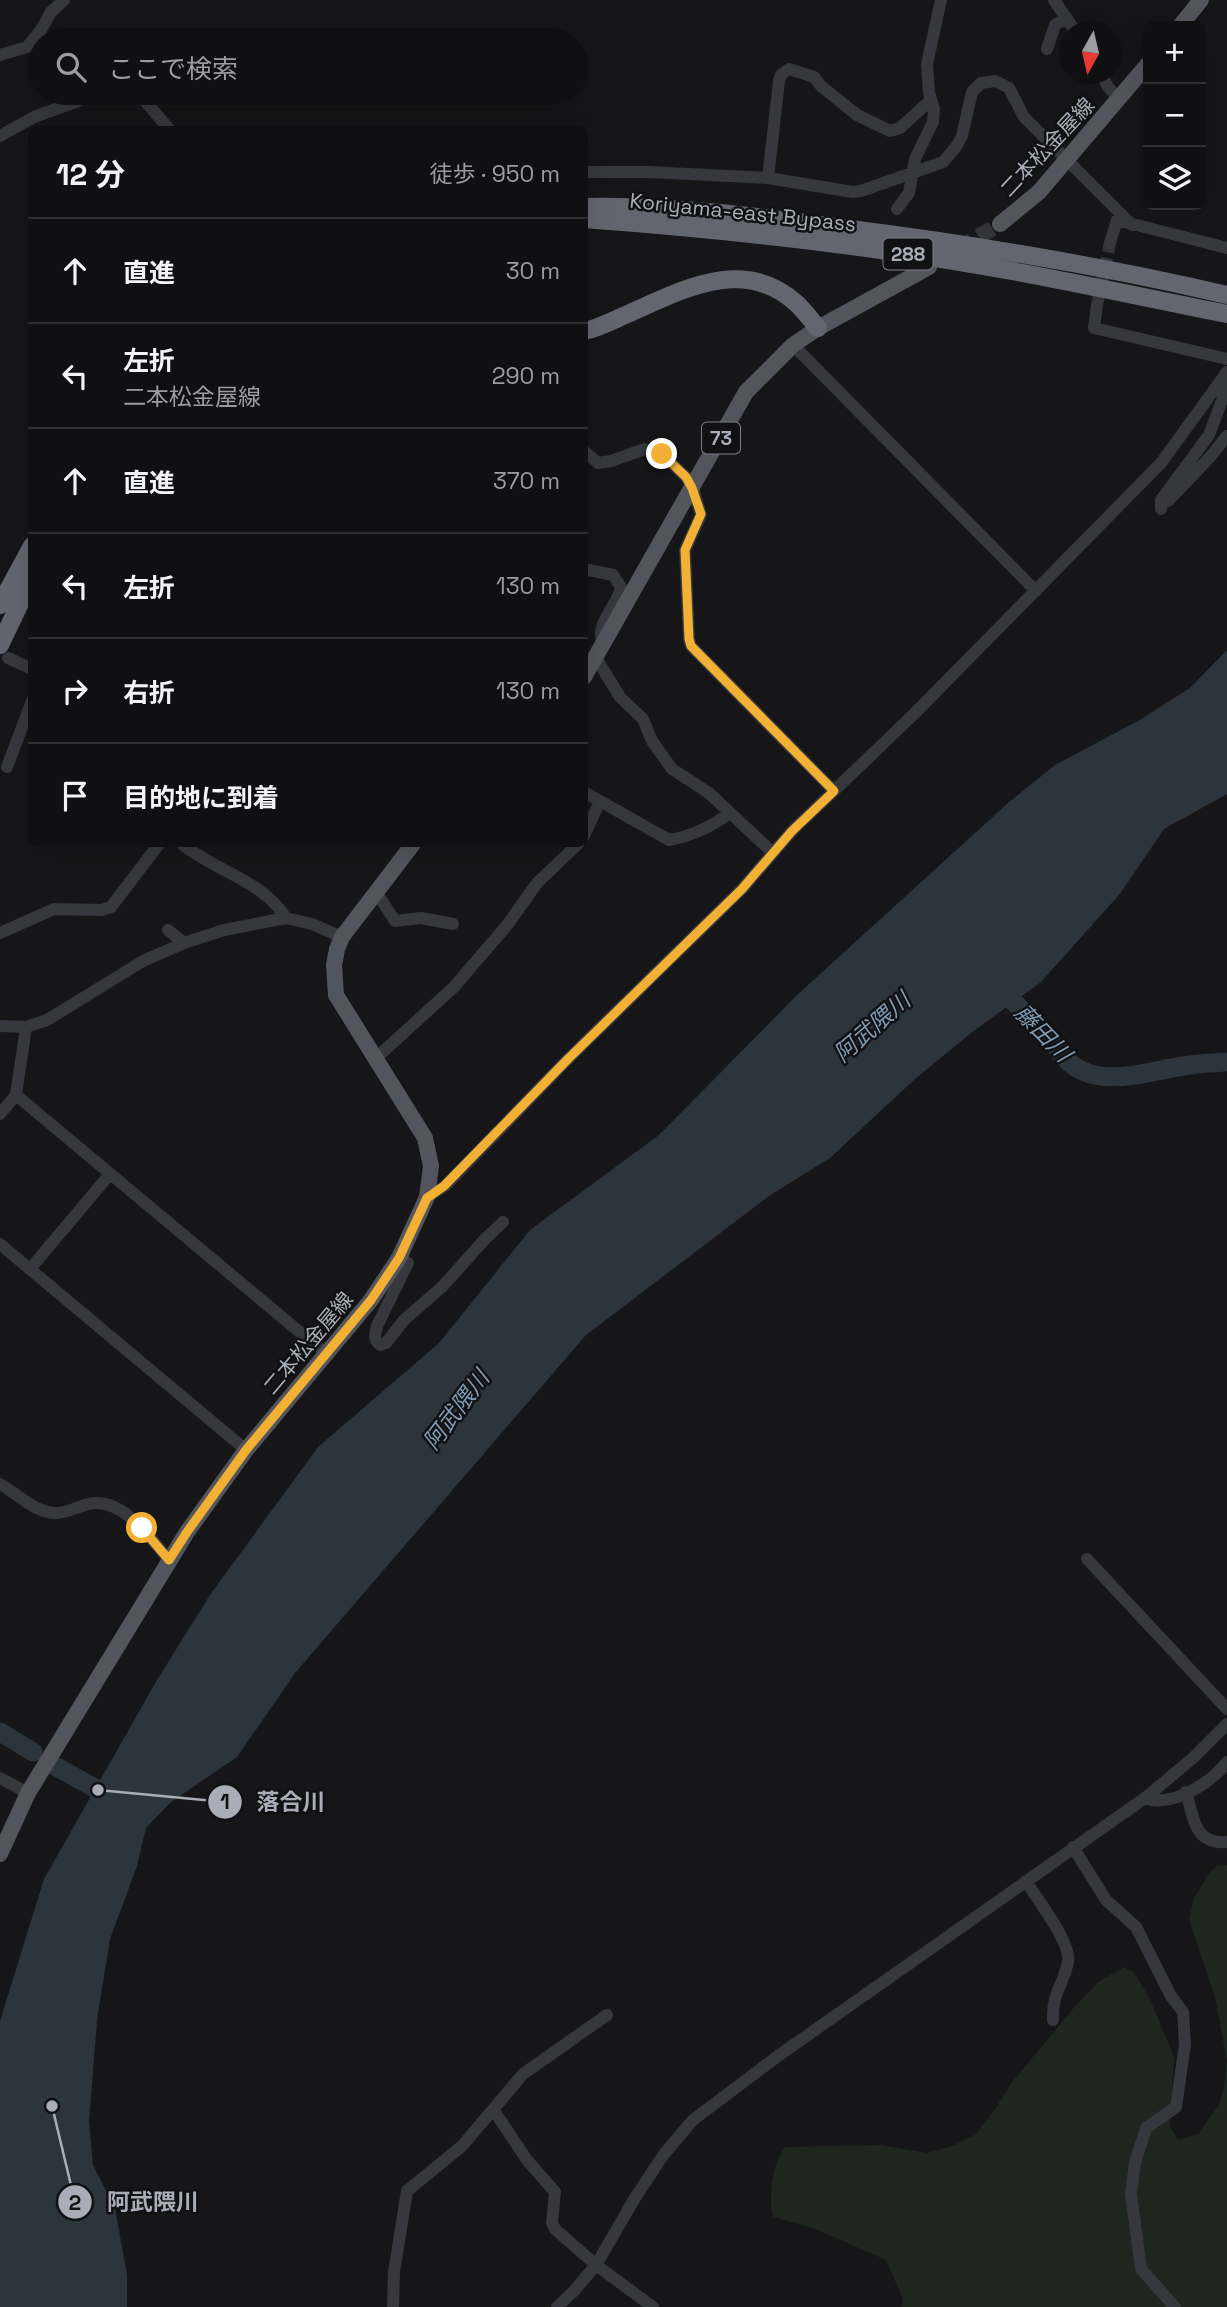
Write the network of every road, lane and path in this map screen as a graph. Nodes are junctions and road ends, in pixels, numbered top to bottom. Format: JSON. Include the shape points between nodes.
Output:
{"nodes":[{"id":1,"x":64,"y":0,"type":"edge"},
{"id":2,"x":940,"y":0,"type":"edge"},
{"id":3,"x":1054,"y":0,"type":"edge"},
{"id":4,"x":1201,"y":0,"type":"edge"},
{"id":5,"x":1067,"y":18,"type":"junction"},
{"id":6,"x":1069,"y":21,"type":"edge"},
{"id":7,"x":1184,"y":21,"type":"edge"},
{"id":8,"x":42,"y":28,"type":"edge"},
{"id":9,"x":28,"y":46,"type":"edge"},
{"id":10,"x":1047,"y":49,"type":"dead end"},
{"id":11,"x":0,"y":55,"type":"edge"},
{"id":12,"x":1143,"y":70,"type":"edge"},
{"id":13,"x":1106,"y":84,"type":"edge"},
{"id":14,"x":1119,"y":99,"type":"junction"},
{"id":15,"x":931,"y":100,"type":"junction"},
{"id":16,"x":67,"y":105,"type":"edge"},
{"id":17,"x":148,"y":105,"type":"edge"},
{"id":18,"x":167,"y":126,"type":"edge"},
{"id":19,"x":0,"y":136,"type":"edge"},
{"id":20,"x":1069,"y":160,"type":"junction"},
{"id":21,"x":912,"y":172,"type":"junction"},
{"id":22,"x":588,"y":173,"type":"edge"},
{"id":23,"x":768,"y":178,"type":"junction"},
{"id":24,"x":588,"y":207,"type":"edge"},
{"id":25,"x":897,"y":209,"type":"dead end"},
{"id":26,"x":588,"y":219,"type":"edge"},
{"id":27,"x":1000,"y":224,"type":"tunnel mouth"},
{"id":28,"x":1132,"y":225,"type":"junction"},
{"id":29,"x":1110,"y":243,"type":"tunnel mouth"},
{"id":30,"x":1227,"y":248,"type":"edge"},
{"id":31,"x":929,"y":267,"type":"dead end"},
{"id":32,"x":1227,"y":295,"type":"edge"},
{"id":33,"x":1097,"y":305,"type":"tunnel mouth"},
{"id":34,"x":1227,"y":314,"type":"edge"},
{"id":35,"x":818,"y":328,"type":"junction"},
{"id":36,"x":588,"y":329,"type":"edge"},
{"id":37,"x":793,"y":345,"type":"junction"},
{"id":38,"x":1227,"y":359,"type":"edge"},
{"id":39,"x":1227,"y":372,"type":"edge"},
{"id":40,"x":1227,"y":387,"type":"edge"},
{"id":41,"x":1227,"y":436,"type":"edge"},
{"id":42,"x":588,"y":454,"type":"edge"},
{"id":43,"x":692,"y":488,"type":"junction"},
{"id":44,"x":28,"y":539,"type":"edge"},
{"id":45,"x":28,"y":553,"type":"edge"},
{"id":46,"x":588,"y":570,"type":"edge"},
{"id":47,"x":602,"y":573,"type":"junction"},
{"id":48,"x":588,"y":575,"type":"edge"},
{"id":49,"x":0,"y":586,"type":"edge"},
{"id":50,"x":28,"y":589,"type":"edge"},
{"id":51,"x":1036,"y":591,"type":"junction"},
{"id":52,"x":0,"y":605,"type":"edge"},
{"id":53,"x":600,"y":651,"type":"junction"},
{"id":54,"x":4,"y":652,"type":"edge"},
{"id":55,"x":28,"y":666,"type":"edge"},
{"id":56,"x":588,"y":670,"type":"edge"},
{"id":57,"x":28,"y":712,"type":"edge"},
{"id":58,"x":7,"y":767,"type":"dead end"},
{"id":59,"x":834,"y":791,"type":"junction"},
{"id":60,"x":588,"y":794,"type":"edge"},
{"id":61,"x":600,"y":801,"type":"junction"},
{"id":62,"x":730,"y":813,"type":"junction"},
{"id":63,"x":588,"y":827,"type":"edge"},
{"id":64,"x":157,"y":847,"type":"edge"},
{"id":65,"x":186,"y":847,"type":"edge"},
{"id":66,"x":411,"y":847,"type":"edge"},
{"id":67,"x":575,"y":847,"type":"edge"},
{"id":68,"x":773,"y":853,"type":"junction"},
{"id":69,"x":376,"y":892,"type":"junction"},
{"id":70,"x":286,"y":918,"type":"junction"},
{"id":71,"x":453,"y":924,"type":"dead end"},
{"id":72,"x":168,"y":930,"type":"dead end"},
{"id":73,"x":0,"y":933,"type":"edge"},
{"id":74,"x":342,"y":937,"type":"junction"},
{"id":75,"x":184,"y":943,"type":"junction"},
{"id":76,"x":0,"y":1026,"type":"edge"},
{"id":77,"x":26,"y":1027,"type":"junction"},
{"id":78,"x":375,"y":1059,"type":"junction"},
{"id":79,"x":16,"y":1096,"type":"junction"},
{"id":80,"x":0,"y":1114,"type":"edge"},
{"id":81,"x":110,"y":1174,"type":"junction"},
{"id":82,"x":427,"y":1198,"type":"junction"},
{"id":83,"x":503,"y":1222,"type":"dead end"},
{"id":84,"x":0,"y":1244,"type":"edge"},
{"id":85,"x":399,"y":1258,"type":"junction"},
{"id":86,"x":30,"y":1269,"type":"junction"},
{"id":87,"x":327,"y":1354,"type":"junction"},
{"id":88,"x":246,"y":1450,"type":"junction"},
{"id":89,"x":0,"y":1483,"type":"edge"},
{"id":90,"x":1087,"y":1559,"type":"dead end"},
{"id":91,"x":169,"y":1560,"type":"junction"},
{"id":92,"x":1227,"y":1709,"type":"edge"},
{"id":93,"x":1227,"y":1724,"type":"edge"},
{"id":94,"x":1227,"y":1762,"type":"edge"},
{"id":95,"x":0,"y":1778,"type":"edge"},
{"id":96,"x":1186,"y":1792,"type":"junction"},
{"id":97,"x":28,"y":1793,"type":"junction"},
{"id":98,"x":1144,"y":1798,"type":"junction"},
{"id":99,"x":1227,"y":1842,"type":"edge"},
{"id":100,"x":1073,"y":1847,"type":"junction"},
{"id":101,"x":0,"y":1854,"type":"edge"},
{"id":102,"x":1026,"y":1881,"type":"junction"},
{"id":103,"x":607,"y":2015,"type":"dead end"},
{"id":104,"x":1053,"y":2020,"type":"dead end"},
{"id":105,"x":493,"y":2109,"type":"junction"},
{"id":106,"x":596,"y":2265,"type":"junction"},
{"id":107,"x":393,"y":2307,"type":"edge"},
{"id":108,"x":557,"y":2307,"type":"edge"},
{"id":109,"x":653,"y":2307,"type":"edge"},
{"id":110,"x":1175,"y":2307,"type":"edge"}],
"edges":[{"from":1,"to":8,"type":"street"},
{"from":2,"to":15,"type":"street","via":[[927,64]]},
{"from":3,"to":5,"type":"street"},
{"from":4,"to":7,"type":"main road"},
{"from":5,"to":6,"type":"street"},
{"from":5,"to":10,"type":"street","via":[[1055,25]]},
{"from":9,"to":11,"type":"street"},
{"from":12,"to":14,"type":"main road","name":"二本松金屋線"},
{"from":13,"to":14,"type":"street"},
{"from":14,"to":20,"type":"main road","name":"二本松金屋線"},
{"from":15,"to":21,"type":"street","via":[[933,122]]},
{"from":15,"to":23,"type":"street","via":[[900,128],[890,131],[856,115],[814,77],[789,69],[780,75]]},
{"from":16,"to":19,"type":"street"},
{"from":17,"to":18,"type":"street"},
{"from":20,"to":21,"type":"street","via":[[1024,117],[1009,88],[988,81],[969,97],[962,136],[950,154],[934,166]]},
{"from":20,"to":27,"type":"main road","name":"二本松金屋線"},
{"from":20,"to":28,"type":"street"},
{"from":21,"to":23,"type":"street","via":[[853,192]]},
{"from":21,"to":25,"type":"street","via":[[909,192]]},
{"from":22,"to":23,"type":"street"},
{"from":24,"to":32,"type":"highway","name":"Koriyama-east Bypass","number":"288","via":[[724,215],[883,233]]},
{"from":26,"to":34,"type":"highway","name":"Koriyama-east Bypass","number":"288","via":[[908,254]]},
{"from":28,"to":29,"type":"street","via":[[1117,220]]},
{"from":28,"to":30,"type":"street"},
{"from":31,"to":35,"type":"main road","number":"73"},
{"from":33,"to":38,"type":"street","via":[[1094,328]]},
{"from":35,"to":36,"type":"highway","via":[[786,296],[752,280],[735,278],[697,284]]},
{"from":35,"to":37,"type":"main road","number":"73"},
{"from":37,"to":43,"type":"main road","number":"73","via":[[746,392]]},
{"from":37,"to":51,"type":"street"},
{"from":39,"to":51,"type":"street","via":[[1161,463]]},
{"from":40,"to":41,"type":"street","via":[[1209,435],[1161,500],[1161,509]]},
{"from":42,"to":43,"type":"street","via":[[604,463],[645,449],[654,451],[671,462]]},
{"from":43,"to":53,"type":"main road","number":"73"},
{"from":43,"to":59,"type":"street","via":[[701,514],[688,540],[685,559],[691,646]]},
{"from":44,"to":49,"type":"highway"},
{"from":45,"to":52,"type":"highway"},
{"from":46,"to":47,"type":"street"},
{"from":47,"to":48,"type":"street"},
{"from":47,"to":53,"type":"street","via":[[613,575],[621,587],[601,628]]},
{"from":50,"to":54,"type":"highway"},
{"from":51,"to":59,"type":"street"},
{"from":53,"to":56,"type":"main road","number":"73"},
{"from":53,"to":62,"type":"street","via":[[620,697],[643,719],[672,769]]},
{"from":54,"to":55,"type":"street"},
{"from":57,"to":58,"type":"street"},
{"from":59,"to":68,"type":"street"},
{"from":60,"to":61,"type":"street"},
{"from":61,"to":62,"type":"street","via":[[669,840],[709,827]]},
{"from":61,"to":63,"type":"street"},
{"from":62,"to":68,"type":"street"},
{"from":64,"to":73,"type":"street","via":[[111,907],[47,911]]},
{"from":65,"to":70,"type":"street","via":[[263,892]]},
{"from":66,"to":69,"type":"main road","name":"二本松金屋線"},
{"from":67,"to":78,"type":"street","via":[[537,883],[454,987]]},
{"from":68,"to":82,"type":"street","via":[[742,889]]},
{"from":69,"to":71,"type":"street","via":[[395,921],[421,918]]},
{"from":69,"to":74,"type":"main road","name":"二本松金屋線"},
{"from":70,"to":74,"type":"street"},
{"from":70,"to":75,"type":"street"},
{"from":72,"to":75,"type":"street"},
{"from":74,"to":78,"type":"main road","name":"二本松金屋線","via":[[334,965],[337,995]]},
{"from":75,"to":77,"type":"street","via":[[126,970],[47,1020]]},
{"from":76,"to":77,"type":"street"},
{"from":77,"to":79,"type":"street"},
{"from":78,"to":82,"type":"main road","name":"二本松金屋線","via":[[425,1138],[431,1166]]},
{"from":79,"to":80,"type":"street"},
{"from":79,"to":81,"type":"street"},
{"from":81,"to":86,"type":"street"},
{"from":81,"to":87,"type":"street"},
{"from":82,"to":85,"type":"main road","name":"二本松金屋線"},
{"from":83,"to":85,"type":"street","via":[[380,1345],[377,1326],[408,1264]]},
{"from":84,"to":86,"type":"street"},
{"from":85,"to":87,"type":"main road","name":"二本松金屋線"},
{"from":86,"to":88,"type":"street"},
{"from":87,"to":88,"type":"main road","name":"二本松金屋線"},
{"from":88,"to":91,"type":"main road","name":"二本松金屋線"},
{"from":89,"to":91,"type":"street","via":[[41,1510],[57,1513],[93,1503],[110,1506],[134,1521]]},
{"from":90,"to":92,"type":"street"},
{"from":91,"to":97,"type":"main road","name":"二本松金屋線"},
{"from":93,"to":98,"type":"street"},
{"from":94,"to":96,"type":"street","via":[[1212,1778]]},
{"from":95,"to":97,"type":"street"},
{"from":96,"to":98,"type":"street","via":[[1162,1800]]},
{"from":96,"to":99,"type":"street","via":[[1201,1836]]},
{"from":97,"to":101,"type":"main road","name":"二本松金屋線"},
{"from":98,"to":100,"type":"street"},
{"from":100,"to":102,"type":"street"},
{"from":100,"to":110,"type":"street","via":[[1107,1900],[1136,1927],[1185,2019],[1176,2107],[1146,2128],[1131,2194],[1141,2269]]},
{"from":102,"to":104,"type":"street","via":[[1068,1949],[1068,1964],[1052,2003]]},
{"from":102,"to":106,"type":"street","via":[[693,2120],[664,2154]]},
{"from":103,"to":105,"type":"street","via":[[523,2074]]},
{"from":105,"to":106,"type":"street","via":[[555,2192],[555,2229]]},
{"from":105,"to":107,"type":"street","via":[[462,2146],[407,2191]]},
{"from":106,"to":108,"type":"street"},
{"from":106,"to":109,"type":"street"}]}
